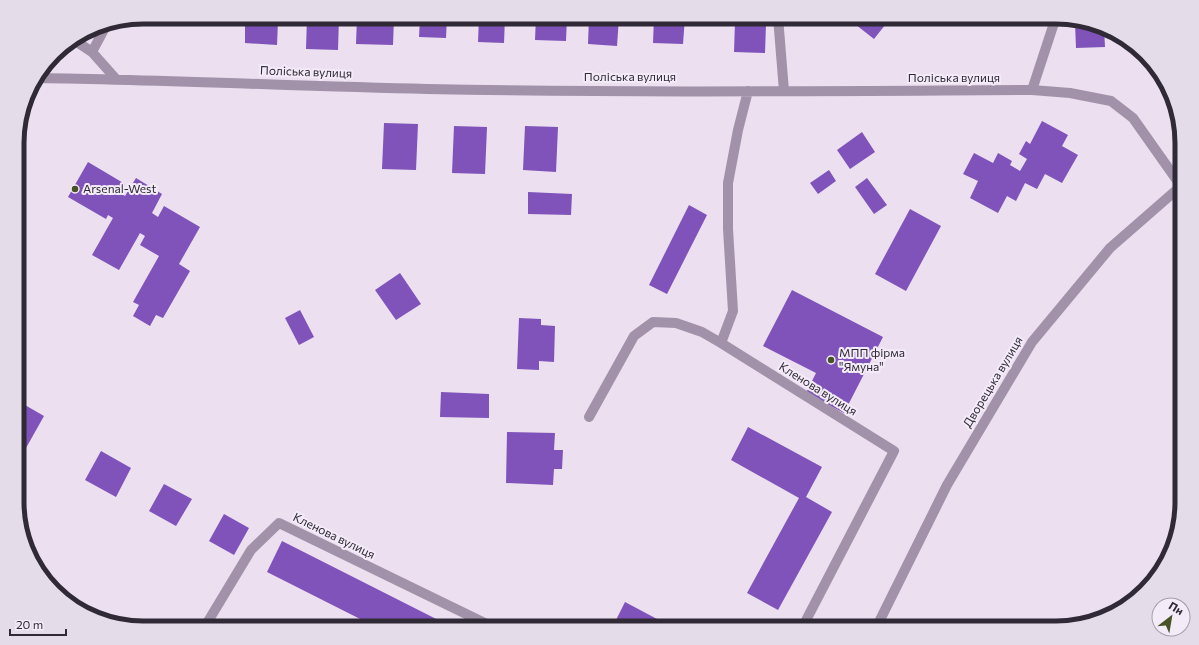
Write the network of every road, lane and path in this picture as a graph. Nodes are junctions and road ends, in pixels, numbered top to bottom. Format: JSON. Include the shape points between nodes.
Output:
{"nodes":[{"id":1,"x":779,"y":24,"type":"edge"},
{"id":2,"x":1054,"y":24,"type":"edge"},
{"id":3,"x":103,"y":31,"type":"edge"},
{"id":4,"x":79,"y":43,"type":"edge"},
{"id":5,"x":92,"y":52,"type":"junction"},
{"id":6,"x":43,"y":78,"type":"edge"},
{"id":7,"x":116,"y":79,"type":"junction"},
{"id":8,"x":1032,"y":90,"type":"junction"},
{"id":9,"x":748,"y":91,"type":"junction"},
{"id":10,"x":784,"y":91,"type":"junction"},
{"id":11,"x":1175,"y":178,"type":"edge"},
{"id":12,"x":1175,"y":191,"type":"edge"},
{"id":13,"x":721,"y":343,"type":"junction"},
{"id":14,"x":589,"y":417,"type":"dead end"},
{"id":15,"x":208,"y":621,"type":"edge"},
{"id":16,"x":481,"y":621,"type":"edge"},
{"id":17,"x":806,"y":621,"type":"edge"},
{"id":18,"x":879,"y":621,"type":"edge"}],
"edges":[{"from":1,"to":10,"type":"street"},
{"from":2,"to":8,"type":"street"},
{"from":3,"to":5,"type":"street"},
{"from":4,"to":5,"type":"street"},
{"from":5,"to":7,"type":"street"},
{"from":6,"to":7,"type":"street","name":"Поліська вулиця"},
{"from":7,"to":9,"type":"street","name":"Поліська вулиця","via":[[428,89]]},
{"from":8,"to":10,"type":"street","name":"Поліська вулиця"},
{"from":8,"to":11,"type":"street","name":"Поліська вулиця","via":[[1070,93],[1111,101],[1133,118]]},
{"from":9,"to":10,"type":"street","name":"Поліська вулиця"},
{"from":9,"to":13,"type":"street","via":[[728,183],[733,311]]},
{"from":12,"to":18,"type":"street","name":"Дворецька вулиця","via":[[1110,248],[1032,342],[947,485]]},
{"from":13,"to":14,"type":"street","name":"Кленова вулиця","via":[[702,332],[676,323],[653,322],[634,336]]},
{"from":13,"to":17,"type":"street","name":"Кленова вулиця","via":[[894,452]]},
{"from":15,"to":16,"type":"street","name":"Кленова вулиця","via":[[252,550],[279,523]]}]}
